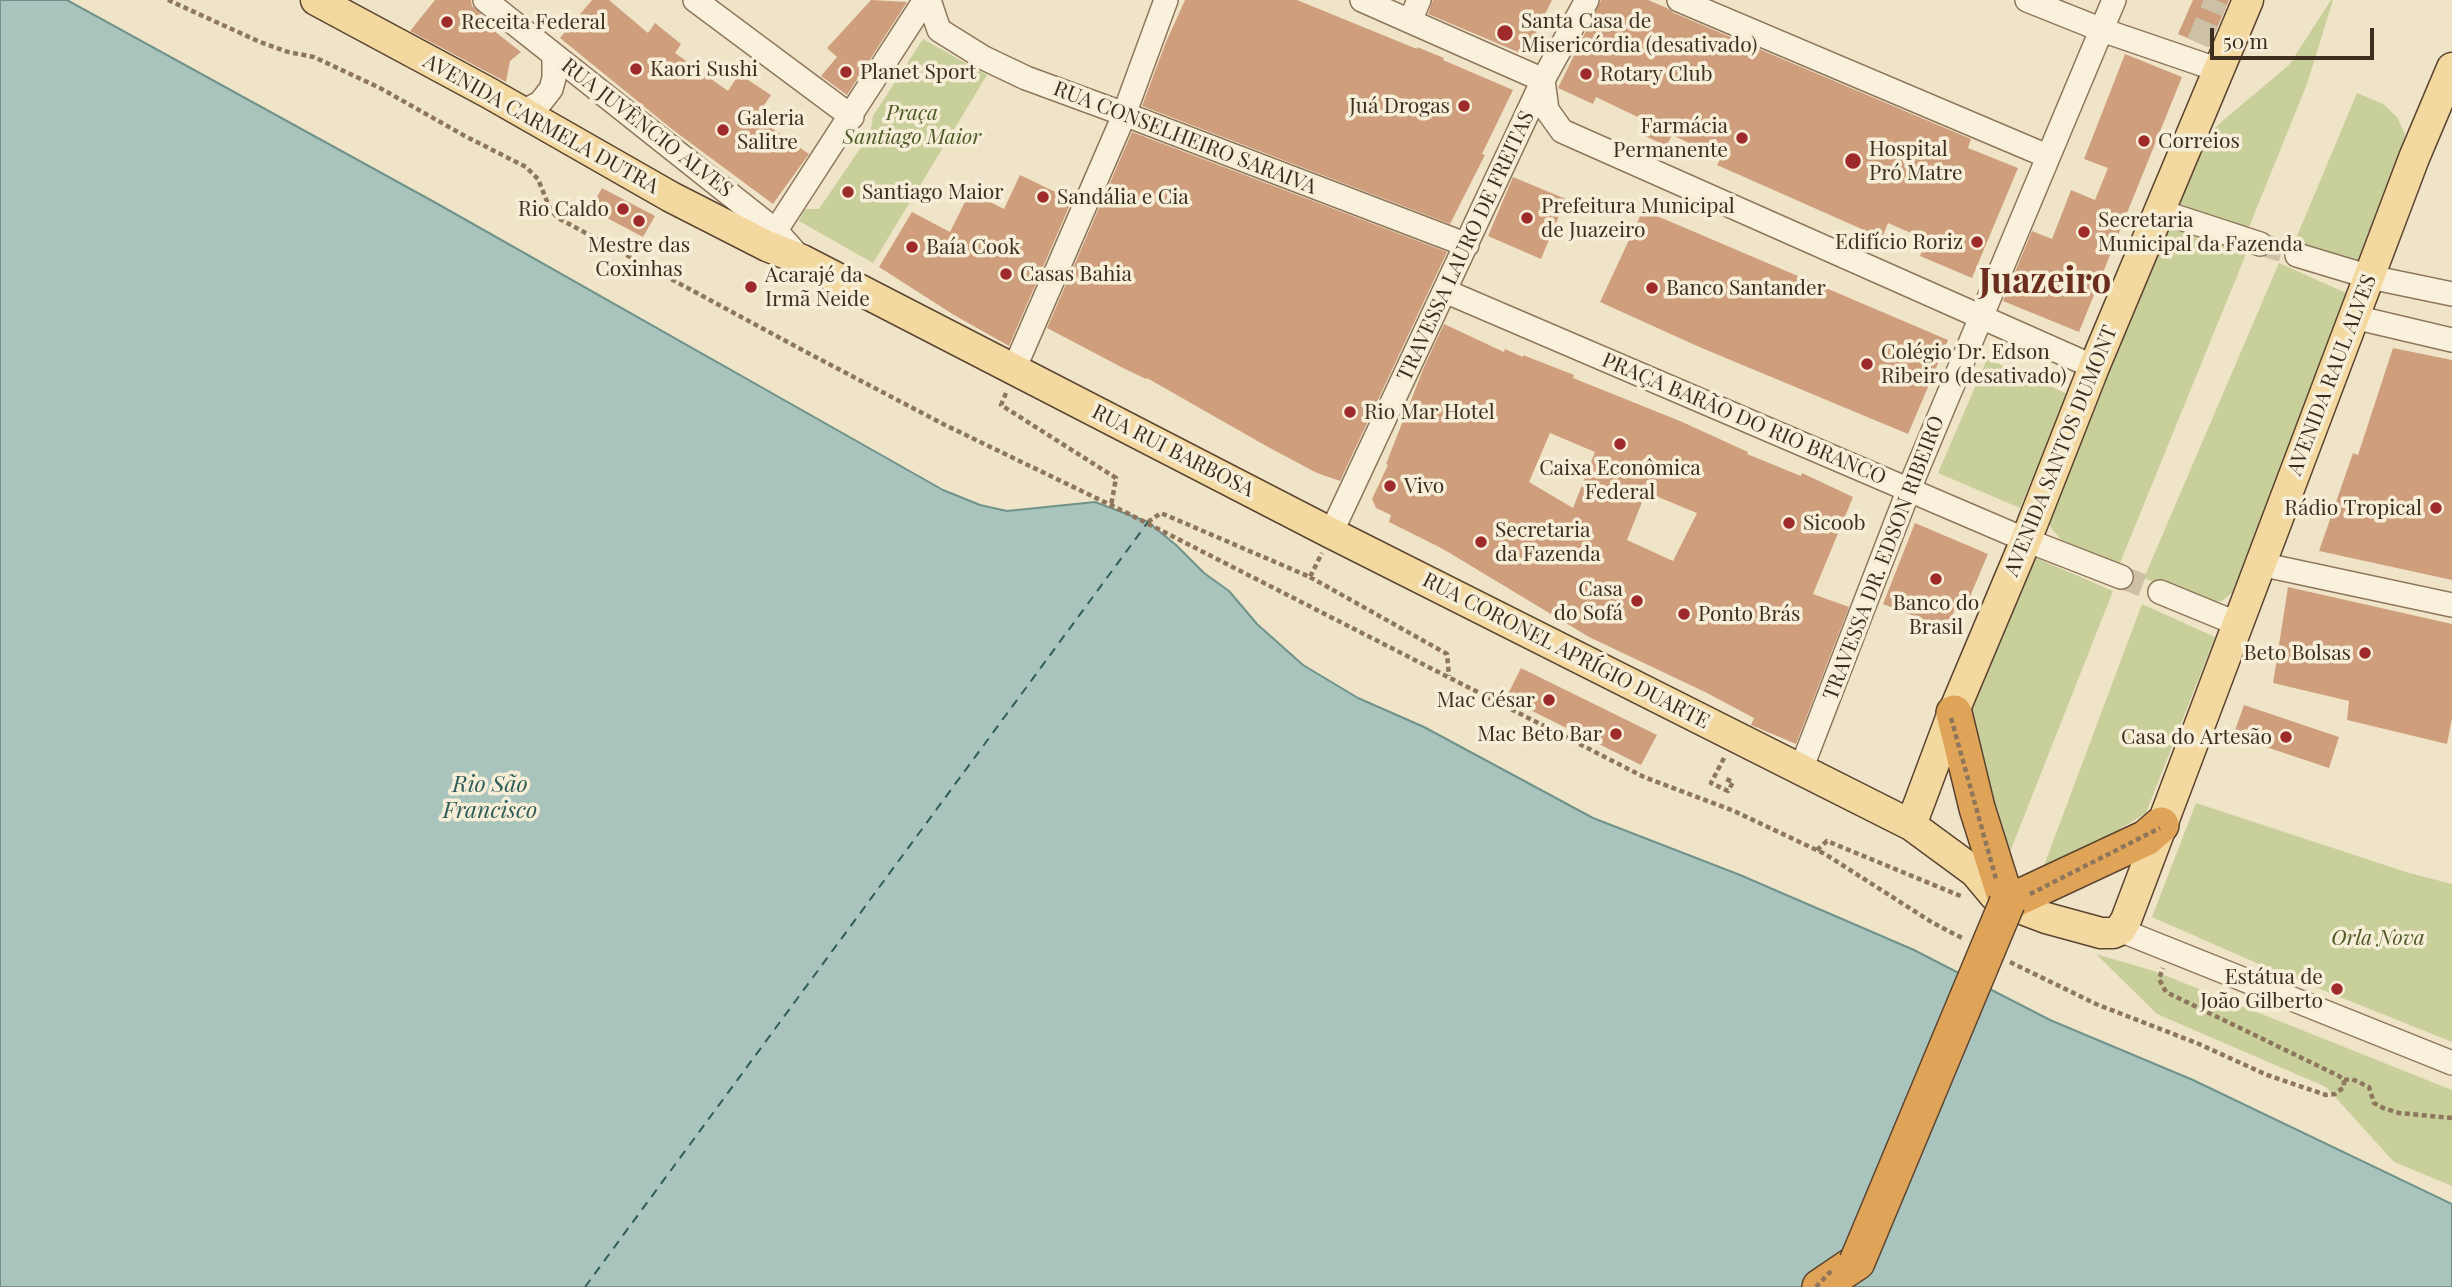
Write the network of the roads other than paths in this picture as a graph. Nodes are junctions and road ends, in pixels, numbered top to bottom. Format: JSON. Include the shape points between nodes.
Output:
{"nodes":[{"id":1,"x":316,"y":0,"type":"edge"},
{"id":2,"x":485,"y":0,"type":"edge"},
{"id":3,"x":695,"y":0,"type":"edge"},
{"id":4,"x":927,"y":0,"type":"edge"},
{"id":5,"x":1166,"y":0,"type":"edge"},
{"id":6,"x":1364,"y":0,"type":"edge"},
{"id":7,"x":1587,"y":0,"type":"edge"},
{"id":8,"x":1679,"y":0,"type":"edge"},
{"id":9,"x":2026,"y":0,"type":"edge"},
{"id":10,"x":2113,"y":0,"type":"edge"},
{"id":11,"x":2248,"y":0,"type":"edge"},
{"id":12,"x":1415,"y":10,"type":"edge"},
{"id":13,"x":2102,"y":30,"type":"junction"},
{"id":14,"x":554,"y":55,"type":"junction"},
{"id":15,"x":2205,"y":59,"type":"junction"},
{"id":16,"x":1544,"y":80,"type":"junction"},
{"id":17,"x":2448,"y":85,"type":"edge"},
{"id":18,"x":522,"y":112,"type":"junction"},
{"id":19,"x":1125,"y":114,"type":"junction"},
{"id":20,"x":852,"y":117,"type":"junction"},
{"id":21,"x":2047,"y":156,"type":"junction"},
{"id":22,"x":2159,"y":211,"type":"junction"},
{"id":23,"x":771,"y":238,"type":"junction"},
{"id":24,"x":2260,"y":244,"type":"tunnel mouth"},
{"id":25,"x":1466,"y":245,"type":"junction"},
{"id":26,"x":2297,"y":255,"type":"tunnel mouth"},
{"id":27,"x":802,"y":260,"type":"joint"},
{"id":28,"x":2370,"y":277,"type":"junction"},
{"id":29,"x":1445,"y":291,"type":"junction"},
{"id":30,"x":2452,"y":294,"type":"edge"},
{"id":31,"x":2354,"y":317,"type":"junction"},
{"id":32,"x":1980,"y":318,"type":"junction"},
{"id":33,"x":2452,"y":340,"type":"edge"},
{"id":34,"x":1016,"y":365,"type":"junction"},
{"id":35,"x":2094,"y":367,"type":"junction"},
{"id":36,"x":1909,"y":489,"type":"junction"},
{"id":37,"x":1331,"y":533,"type":"junction"},
{"id":38,"x":2026,"y":540,"type":"junction"},
{"id":39,"x":2260,"y":564,"type":"junction"},
{"id":40,"x":2121,"y":577,"type":"tunnel mouth"},
{"id":41,"x":2160,"y":592,"type":"tunnel mouth"},
{"id":42,"x":2452,"y":605,"type":"edge"},
{"id":43,"x":2238,"y":624,"type":"junction"},
{"id":44,"x":1954,"y":712,"type":"junction"},
{"id":45,"x":1801,"y":769,"type":"junction"},
{"id":46,"x":1911,"y":825,"type":"junction"},
{"id":47,"x":2154,"y":832,"type":"junction"},
{"id":48,"x":1994,"y":900,"type":"junction"},
{"id":49,"x":2123,"y":925,"type":"junction"},
{"id":50,"x":2452,"y":1063,"type":"edge"},
{"id":51,"x":1854,"y":1279,"type":"edge"},
{"id":52,"x":1820,"y":1287,"type":"edge"}],
"edges":[{"from":1,"to":18,"type":"main road","name":"AVENIDA CARMELA DUTRA"},
{"from":2,"to":14,"type":"street","name":"RUA JUVÊNCIO ALVES"},
{"from":3,"to":20,"type":"street"},
{"from":4,"to":19,"type":"street","name":"RUA CONSELHEIRO SARAIVA","via":[[939,30],[984,58]]},
{"from":4,"to":20,"type":"street"},
{"from":5,"to":19,"type":"street"},
{"from":6,"to":12,"type":"street"},
{"from":7,"to":16,"type":"street","name":"TRAVESSA LAURO DE FREITAS"},
{"from":8,"to":21,"type":"street"},
{"from":9,"to":13,"type":"street"},
{"from":10,"to":13,"type":"street","name":"TRAVESSA DR. EDSON RIBEIRO"},
{"from":11,"to":15,"type":"main road","name":"AVENIDA SANTOS DUMONT"},
{"from":12,"to":16,"type":"street"},
{"from":13,"to":15,"type":"street"},
{"from":13,"to":21,"type":"street","name":"TRAVESSA DR. EDSON RIBEIRO"},
{"from":14,"to":18,"type":"street","via":[[554,78],[546,98]]},
{"from":14,"to":23,"type":"street","name":"RUA JUVÊNCIO ALVES"},
{"from":15,"to":22,"type":"main road","name":"AVENIDA SANTOS DUMONT"},
{"from":16,"to":25,"type":"street","name":"TRAVESSA LAURO DE FREITAS"},
{"from":16,"to":32,"type":"street","via":[[1547,110],[1562,131]]},
{"from":17,"to":28,"type":"main road","name":"AVENIDA RAUL ALVES"},
{"from":18,"to":23,"type":"main road","name":"AVENIDA CARMELA DUTRA","via":[[671,197]]},
{"from":19,"to":25,"type":"street","name":"RUA CONSELHEIRO SARAIVA"},
{"from":19,"to":34,"type":"street"},
{"from":20,"to":23,"type":"street"},
{"from":21,"to":32,"type":"street","name":"TRAVESSA DR. EDSON RIBEIRO"},
{"from":22,"to":24,"type":"street"},
{"from":22,"to":35,"type":"main road","name":"AVENIDA SANTOS DUMONT"},
{"from":23,"to":27,"type":"main road","name":"AVENIDA CARMELA DUTRA"},
{"from":25,"to":29,"type":"street","name":"TRAVESSA LAURO DE FREITAS"},
{"from":26,"to":28,"type":"street"},
{"from":27,"to":34,"type":"main road","name":"RUA RUI BARBOSA"},
{"from":28,"to":30,"type":"street"},
{"from":28,"to":31,"type":"main road","name":"AVENIDA RAUL ALVES"},
{"from":29,"to":36,"type":"street","name":"PRAÇA BARÃO DO RIO BRANCO"},
{"from":29,"to":37,"type":"street","name":"TRAVESSA LAURO DE FREITAS"},
{"from":31,"to":33,"type":"street"},
{"from":31,"to":39,"type":"main road","name":"AVENIDA RAUL ALVES"},
{"from":32,"to":35,"type":"street"},
{"from":32,"to":36,"type":"street","name":"TRAVESSA DR. EDSON RIBEIRO"},
{"from":34,"to":37,"type":"main road","name":"RUA RUI BARBOSA"},
{"from":35,"to":38,"type":"main road","name":"AVENIDA SANTOS DUMONT"},
{"from":36,"to":38,"type":"street","name":"PRAÇA BARÃO DO RIO BRANCO"},
{"from":36,"to":45,"type":"street","name":"TRAVESSA DR. EDSON RIBEIRO"},
{"from":37,"to":45,"type":"main road","name":"RUA CORONEL APRÍGIO DUARTE"},
{"from":38,"to":40,"type":"street","name":"PRAÇA BARÃO DO RIO BRANCO"},
{"from":38,"to":44,"type":"main road","name":"AVENIDA SANTOS DUMONT"},
{"from":39,"to":42,"type":"street"},
{"from":39,"to":43,"type":"main road","name":"AVENIDA RAUL ALVES"},
{"from":41,"to":43,"type":"street"},
{"from":43,"to":47,"type":"main road","name":"AVENIDA RAUL ALVES"},
{"from":44,"to":46,"type":"main road","name":"AVENIDA SANTOS DUMONT"},
{"from":44,"to":48,"type":"highway","bridge":true},
{"from":45,"to":46,"type":"main road","name":"RUA CORONEL APRÍGIO DUARTE"},
{"from":46,"to":48,"type":"main road","name":"RUA CORONEL APRÍGIO DUARTE","via":[[1975,872]]},
{"from":47,"to":48,"type":"highway","bridge":true},
{"from":47,"to":49,"type":"main road","name":"AVENIDA RAUL ALVES"},
{"from":48,"to":49,"type":"main road","via":[[2101,933],[2113,933]]},
{"from":48,"to":51,"type":"highway","bridge":true},
{"from":49,"to":50,"type":"street","via":[[2186,957]]},
{"from":51,"to":52,"type":"highway"}]}
